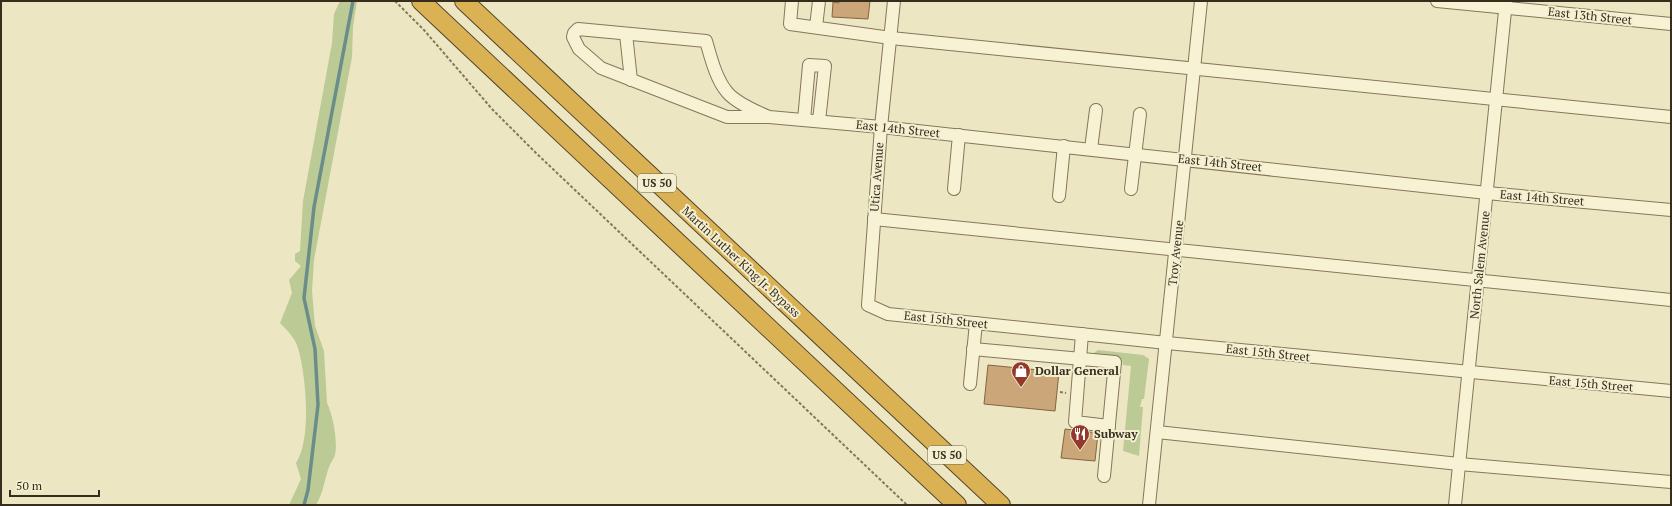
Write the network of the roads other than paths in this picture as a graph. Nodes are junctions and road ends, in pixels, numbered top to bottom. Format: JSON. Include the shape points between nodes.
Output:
{"nodes":[{"id":1,"x":421,"y":1,"type":"edge"},
{"id":2,"x":464,"y":1,"type":"edge"},
{"id":3,"x":792,"y":1,"type":"edge"},
{"id":4,"x":819,"y":1,"type":"edge"},
{"id":5,"x":894,"y":1,"type":"edge"},
{"id":6,"x":1201,"y":1,"type":"edge"},
{"id":7,"x":1437,"y":1,"type":"edge"},
{"id":8,"x":1505,"y":4,"type":"edge"},
{"id":9,"x":1671,"y":24,"type":"edge"},
{"id":10,"x":816,"y":27,"type":"junction"},
{"id":11,"x":626,"y":34,"type":"junction"},
{"id":12,"x":891,"y":38,"type":"junction"},
{"id":13,"x":1194,"y":68,"type":"junction"},
{"id":14,"x":631,"y":80,"type":"junction"},
{"id":15,"x":1496,"y":100,"type":"junction"},
{"id":16,"x":1096,"y":110,"type":"dead end"},
{"id":17,"x":1140,"y":114,"type":"dead end"},
{"id":18,"x":770,"y":117,"type":"junction"},
{"id":19,"x":1671,"y":117,"type":"edge"},
{"id":20,"x":804,"y":120,"type":"junction"},
{"id":21,"x":819,"y":121,"type":"junction"},
{"id":22,"x":881,"y":127,"type":"junction"},
{"id":23,"x":959,"y":135,"type":"junction"},
{"id":24,"x":1064,"y":146,"type":"junction"},
{"id":25,"x":1091,"y":149,"type":"junction"},
{"id":26,"x":1135,"y":153,"type":"junction"},
{"id":27,"x":1185,"y":159,"type":"junction"},
{"id":28,"x":954,"y":189,"type":"dead end"},
{"id":29,"x":1132,"y":189,"type":"dead end"},
{"id":30,"x":1487,"y":193,"type":"junction"},
{"id":31,"x":1059,"y":196,"type":"dead end"},
{"id":32,"x":1671,"y":210,"type":"edge"},
{"id":33,"x":874,"y":219,"type":"junction"},
{"id":34,"x":1176,"y":251,"type":"junction"},
{"id":35,"x":1478,"y":281,"type":"junction"},
{"id":36,"x":1671,"y":300,"type":"edge"},
{"id":37,"x":868,"y":305,"type":"joint"},
{"id":38,"x":976,"y":323,"type":"junction"},
{"id":39,"x":1082,"y":334,"type":"junction"},
{"id":40,"x":1167,"y":343,"type":"junction"},
{"id":41,"x":973,"y":349,"type":"junction"},
{"id":42,"x":1080,"y":358,"type":"junction"},
{"id":43,"x":1469,"y":373,"type":"junction"},
{"id":44,"x":970,"y":384,"type":"dead end"},
{"id":45,"x":1671,"y":390,"type":"edge"},
{"id":46,"x":1109,"y":426,"type":"junction"},
{"id":47,"x":1157,"y":432,"type":"junction"},
{"id":48,"x":1459,"y":464,"type":"junction"},
{"id":49,"x":1104,"y":476,"type":"dead end"},
{"id":50,"x":1671,"y":482,"type":"edge"},
{"id":51,"x":957,"y":505,"type":"edge"},
{"id":52,"x":1001,"y":505,"type":"edge"},
{"id":53,"x":1150,"y":505,"type":"edge"},
{"id":54,"x":1455,"y":505,"type":"edge"}],
"edges":[{"from":1,"to":51,"type":"highway","number":"US 50"},
{"from":2,"to":52,"type":"highway","name":"Martin Luther King Jr. Bypass","number":"US 50"},
{"from":3,"to":10,"type":"street","via":[[790,24]]},
{"from":4,"to":10,"type":"street"},
{"from":5,"to":12,"type":"street","name":"Utica Avenue"},
{"from":6,"to":13,"type":"street","name":"Troy Avenue"},
{"from":7,"to":8,"type":"street","name":"East 13th Street"},
{"from":8,"to":9,"type":"street","name":"East 13th Street"},
{"from":8,"to":15,"type":"street","name":"North Salem Avenue"},
{"from":10,"to":12,"type":"street"},
{"from":11,"to":14,"type":"street"},
{"from":11,"to":14,"type":"street","via":[[578,29],[573,37],[579,49],[600,68]]},
{"from":11,"to":18,"type":"street","via":[[706,41],[713,66],[727,93],[750,109]]},
{"from":12,"to":13,"type":"street"},
{"from":12,"to":22,"type":"street","name":"Utica Avenue"},
{"from":13,"to":15,"type":"street"},
{"from":13,"to":27,"type":"street","name":"Troy Avenue"},
{"from":14,"to":18,"type":"street","via":[[727,117]]},
{"from":15,"to":19,"type":"street"},
{"from":15,"to":30,"type":"street","name":"North Salem Avenue"},
{"from":16,"to":25,"type":"street"},
{"from":17,"to":26,"type":"street"},
{"from":18,"to":20,"type":"street","name":"East 14th Street"},
{"from":20,"to":21,"type":"street","name":"East 14th Street"},
{"from":20,"to":21,"type":"street","via":[[809,65],[825,66]]},
{"from":21,"to":22,"type":"street","name":"East 14th Street"},
{"from":22,"to":23,"type":"street","name":"East 14th Street"},
{"from":22,"to":33,"type":"street","name":"Utica Avenue"},
{"from":23,"to":24,"type":"street","name":"East 14th Street"},
{"from":23,"to":28,"type":"street"},
{"from":24,"to":25,"type":"street","name":"East 14th Street"},
{"from":24,"to":31,"type":"street"},
{"from":25,"to":26,"type":"street","name":"East 14th Street"},
{"from":26,"to":27,"type":"street","name":"East 14th Street"},
{"from":26,"to":29,"type":"street"},
{"from":27,"to":30,"type":"street","name":"East 14th Street"},
{"from":27,"to":34,"type":"street","name":"Troy Avenue"},
{"from":30,"to":32,"type":"street","name":"East 14th Street"},
{"from":30,"to":35,"type":"street","name":"North Salem Avenue"},
{"from":33,"to":34,"type":"street"},
{"from":33,"to":37,"type":"street","name":"Utica Avenue"},
{"from":34,"to":35,"type":"street"},
{"from":34,"to":40,"type":"street","name":"Troy Avenue"},
{"from":35,"to":36,"type":"street"},
{"from":35,"to":43,"type":"street","name":"North Salem Avenue"},
{"from":37,"to":38,"type":"street","name":"East 15th Street","via":[[888,314]]},
{"from":38,"to":39,"type":"street","name":"East 15th Street"},
{"from":38,"to":41,"type":"street"},
{"from":39,"to":40,"type":"street","name":"East 15th Street"},
{"from":39,"to":42,"type":"street"},
{"from":40,"to":43,"type":"street","name":"East 15th Street"},
{"from":40,"to":47,"type":"street","name":"Troy Avenue"},
{"from":41,"to":42,"type":"street"},
{"from":41,"to":44,"type":"street"},
{"from":42,"to":46,"type":"street","via":[[1075,422]]},
{"from":42,"to":46,"type":"street","via":[[1115,362]]},
{"from":43,"to":45,"type":"street","name":"East 15th Street"},
{"from":43,"to":48,"type":"street","name":"North Salem Avenue"},
{"from":46,"to":49,"type":"street"},
{"from":47,"to":48,"type":"street"},
{"from":47,"to":53,"type":"street","name":"Troy Avenue"},
{"from":48,"to":50,"type":"street"},
{"from":48,"to":54,"type":"street","name":"North Salem Avenue"}]}
